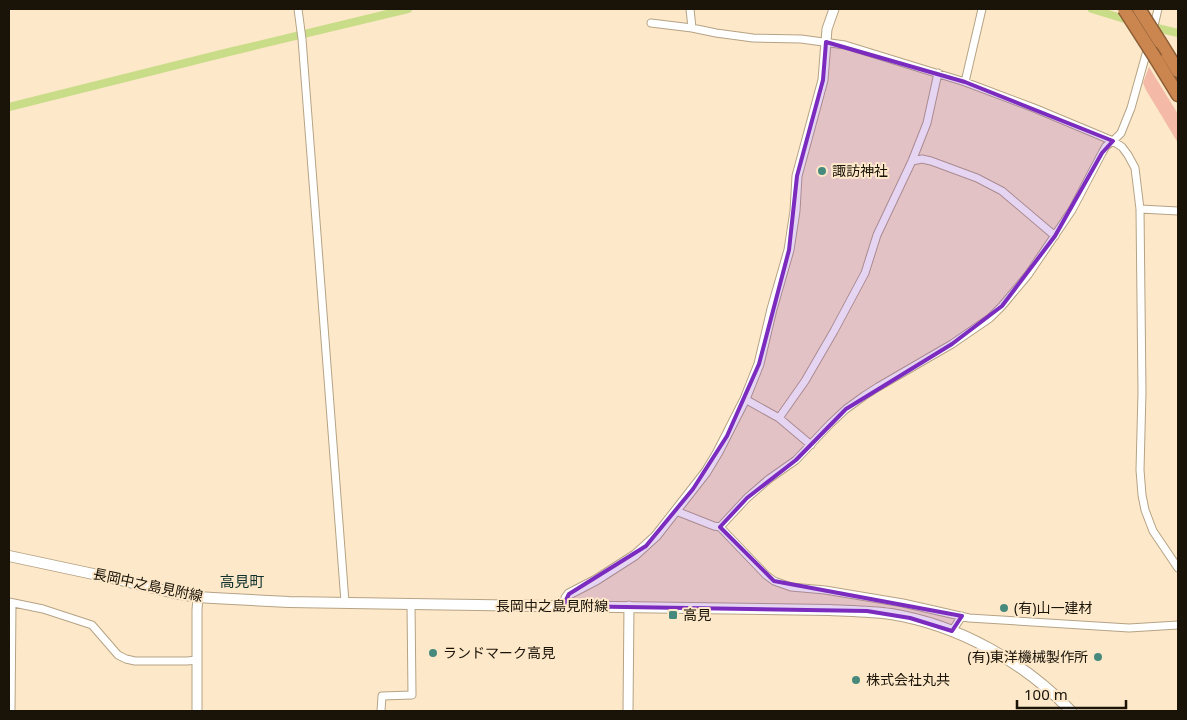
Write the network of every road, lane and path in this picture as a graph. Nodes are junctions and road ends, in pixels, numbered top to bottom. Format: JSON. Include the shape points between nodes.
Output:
{"nodes":[{"id":1,"x":298,"y":9,"type":"edge"},
{"id":2,"x":690,"y":9,"type":"edge"},
{"id":3,"x":834,"y":9,"type":"edge"},
{"id":4,"x":982,"y":9,"type":"edge"},
{"id":5,"x":1124,"y":9,"type":"edge"},
{"id":6,"x":1139,"y":9,"type":"edge"},
{"id":7,"x":1158,"y":9,"type":"edge"},
{"id":8,"x":651,"y":23,"type":"dead end"},
{"id":9,"x":692,"y":28,"type":"junction"},
{"id":10,"x":826,"y":42,"type":"junction"},
{"id":11,"x":1178,"y":72,"type":"edge"},
{"id":12,"x":938,"y":73,"type":"junction"},
{"id":13,"x":965,"y":82,"type":"junction"},
{"id":14,"x":1178,"y":95,"type":"edge"},
{"id":15,"x":1113,"y":141,"type":"junction"},
{"id":16,"x":912,"y":161,"type":"junction"},
{"id":17,"x":1140,"y":209,"type":"junction"},
{"id":18,"x":1178,"y":211,"type":"edge"},
{"id":19,"x":1055,"y":236,"type":"junction"},
{"id":20,"x":745,"y":399,"type":"junction"},
{"id":21,"x":779,"y":418,"type":"junction"},
{"id":22,"x":811,"y":445,"type":"junction"},
{"id":23,"x":676,"y":511,"type":"junction"},
{"id":24,"x":720,"y":527,"type":"junction"},
{"id":25,"x":9,"y":556,"type":"edge"},
{"id":26,"x":1178,"y":568,"type":"edge"},
{"id":27,"x":198,"y":597,"type":"junction"},
{"id":28,"x":10,"y":602,"type":"edge"},
{"id":29,"x":345,"y":602,"type":"junction"},
{"id":30,"x":411,"y":604,"type":"junction"},
{"id":31,"x":564,"y":606,"type":"junction"},
{"id":32,"x":629,"y":606,"type":"junction"},
{"id":33,"x":962,"y":616,"type":"junction"},
{"id":34,"x":1178,"y":625,"type":"edge"},
{"id":35,"x":952,"y":632,"type":"junction"},
{"id":36,"x":197,"y":660,"type":"junction"},
{"id":37,"x":11,"y":711,"type":"edge"},
{"id":38,"x":197,"y":711,"type":"edge"},
{"id":39,"x":381,"y":711,"type":"edge"},
{"id":40,"x":628,"y":711,"type":"edge"},
{"id":41,"x":1071,"y":711,"type":"edge"}],
"edges":[{"from":1,"to":29,"type":"street"},
{"from":2,"to":9,"type":"street"},
{"from":3,"to":10,"type":"street"},
{"from":4,"to":13,"type":"street"},
{"from":5,"to":14,"type":"highway","bridge":true},
{"from":6,"to":11,"type":"highway","bridge":true},
{"from":7,"to":15,"type":"street","via":[[1131,108],[1121,133]]},
{"from":8,"to":9,"type":"street"},
{"from":9,"to":10,"type":"street","via":[[754,38]]},
{"from":10,"to":12,"type":"street"},
{"from":10,"to":20,"type":"street","via":[[823,80],[797,176],[789,250],[759,364]]},
{"from":12,"to":13,"type":"street"},
{"from":12,"to":16,"type":"street","via":[[927,123]]},
{"from":13,"to":15,"type":"street"},
{"from":15,"to":17,"type":"street","via":[[1122,147],[1135,168]]},
{"from":15,"to":19,"type":"street","via":[[1102,152]]},
{"from":16,"to":19,"type":"street","via":[[931,161],[1002,191]]},
{"from":16,"to":21,"type":"street","via":[[877,235],[865,273],[805,381]]},
{"from":17,"to":18,"type":"street"},
{"from":17,"to":26,"type":"street","via":[[1141,483],[1150,522]]},
{"from":19,"to":22,"type":"street","via":[[1014,293],[990,318],[864,396],[830,424]]},
{"from":20,"to":21,"type":"street"},
{"from":20,"to":23,"type":"street","via":[[706,472]]},
{"from":21,"to":22,"type":"street"},
{"from":22,"to":24,"type":"street","via":[[747,498]]},
{"from":23,"to":24,"type":"street"},
{"from":23,"to":31,"type":"street","via":[[635,555],[569,594]]},
{"from":24,"to":33,"type":"street","via":[[766,575],[781,584],[903,603]]},
{"from":25,"to":27,"type":"main road","name":"長岡中之島見附線"},
{"from":27,"to":29,"type":"main road","name":"長岡中之島見附線"},
{"from":27,"to":36,"type":"street"},
{"from":28,"to":36,"type":"street","via":[[92,625],[118,655],[126,659]]},
{"from":28,"to":37,"type":"street"},
{"from":29,"to":30,"type":"main road","name":"長岡中之島見附線"},
{"from":30,"to":31,"type":"main road","name":"長岡中之島見附線"},
{"from":30,"to":39,"type":"street","via":[[412,695],[382,696]]},
{"from":31,"to":32,"type":"main road","name":"長岡中之島見附線"},
{"from":32,"to":35,"type":"main road","name":"長岡中之島見附線","via":[[867,612],[910,618]]},
{"from":32,"to":40,"type":"street"},
{"from":33,"to":34,"type":"street","via":[[1129,628]]},
{"from":33,"to":35,"type":"street"},
{"from":35,"to":41,"type":"main road","name":"長岡中之島見附線","via":[[1006,658],[1040,682]]},
{"from":36,"to":38,"type":"street"}]}
